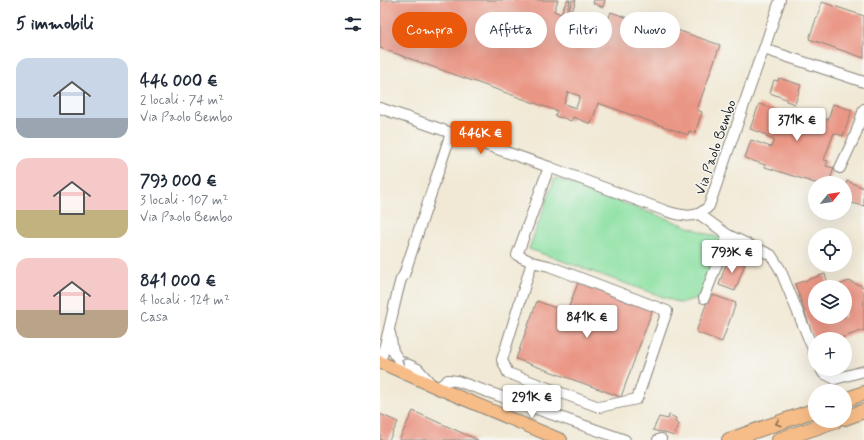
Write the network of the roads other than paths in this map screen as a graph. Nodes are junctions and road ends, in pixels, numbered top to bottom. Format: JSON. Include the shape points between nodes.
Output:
{"nodes":[{"id":1,"x":780,"y":0,"type":"edge"},
{"id":2,"x":764,"y":48,"type":"junction"},
{"id":3,"x":864,"y":82,"type":"edge"},
{"id":4,"x":384,"y":106,"type":"edge"},
{"id":5,"x":864,"y":109,"type":"edge"},
{"id":6,"x":451,"y":133,"type":"junction"},
{"id":7,"x":549,"y":167,"type":"junction"},
{"id":8,"x":840,"y":168,"type":"dead end"},
{"id":9,"x":699,"y":214,"type":"junction"},
{"id":10,"x":728,"y":235,"type":"junction"},
{"id":11,"x":532,"y":262,"type":"junction"},
{"id":12,"x":704,"y":298,"type":"dead end"},
{"id":13,"x":386,"y":327,"type":"edge"},
{"id":14,"x":808,"y":337,"type":"edge"},
{"id":15,"x":380,"y":338,"type":"edge"},
{"id":16,"x":380,"y":362,"type":"edge"},
{"id":17,"x":864,"y":371,"type":"edge"},
{"id":18,"x":852,"y":374,"type":"edge"},
{"id":19,"x":829,"y":376,"type":"edge"},
{"id":20,"x":846,"y":376,"type":"edge"},
{"id":21,"x":435,"y":387,"type":"junction"},
{"id":22,"x":864,"y":393,"type":"edge"},
{"id":23,"x":852,"y":397,"type":"edge"},
{"id":24,"x":864,"y":411,"type":"edge"},
{"id":25,"x":808,"y":412,"type":"edge"},
{"id":26,"x":852,"y":415,"type":"edge"},
{"id":27,"x":814,"y":428,"type":"edge"},
{"id":28,"x":562,"y":440,"type":"edge"},
{"id":29,"x":625,"y":440,"type":"edge"},
{"id":30,"x":729,"y":440,"type":"edge"},
{"id":31,"x":779,"y":440,"type":"edge"}],
"edges":[{"from":1,"to":2,"type":"street","name":"Via Paolo Bembo"},
{"from":2,"to":3,"type":"street"},
{"from":2,"to":9,"type":"street","name":"Via Paolo Bembo","via":[[709,206]]},
{"from":4,"to":6,"type":"street","name":"Via Paolo Bembo"},
{"from":5,"to":8,"type":"street"},
{"from":6,"to":7,"type":"street","name":"Via Paolo Bembo"},
{"from":6,"to":13,"type":"street"},
{"from":7,"to":9,"type":"street","name":"Via Paolo Bembo","via":[[666,211],[686,216]]},
{"from":7,"to":11,"type":"street","via":[[517,255]]},
{"from":9,"to":10,"type":"street"},
{"from":10,"to":12,"type":"street"},
{"from":10,"to":14,"type":"street","via":[[771,255],[780,269]]},
{"from":11,"to":11,"type":"street","via":[[502,360],[508,373],[599,407],[637,399],[666,311],[549,266]]},
{"from":13,"to":15,"type":"street"},
{"from":13,"to":16,"type":"street"},
{"from":21,"to":13,"type":"street","one_way":true,"via":[[418,369],[400,361],[393,351]]},
{"from":16,"to":21,"type":"main road"},
{"from":17,"to":18,"type":"street"},
{"from":19,"to":20,"type":"street","via":[[835,379]]},
{"from":21,"to":28,"type":"main road"},
{"from":21,"to":29,"type":"street","via":[[448,380],[458,381]]},
{"from":22,"to":23,"type":"highway"},
{"from":24,"to":26,"type":"highway"},
{"from":25,"to":30,"type":"highway","one_way":true},
{"from":27,"to":31,"type":"highway"}]}
